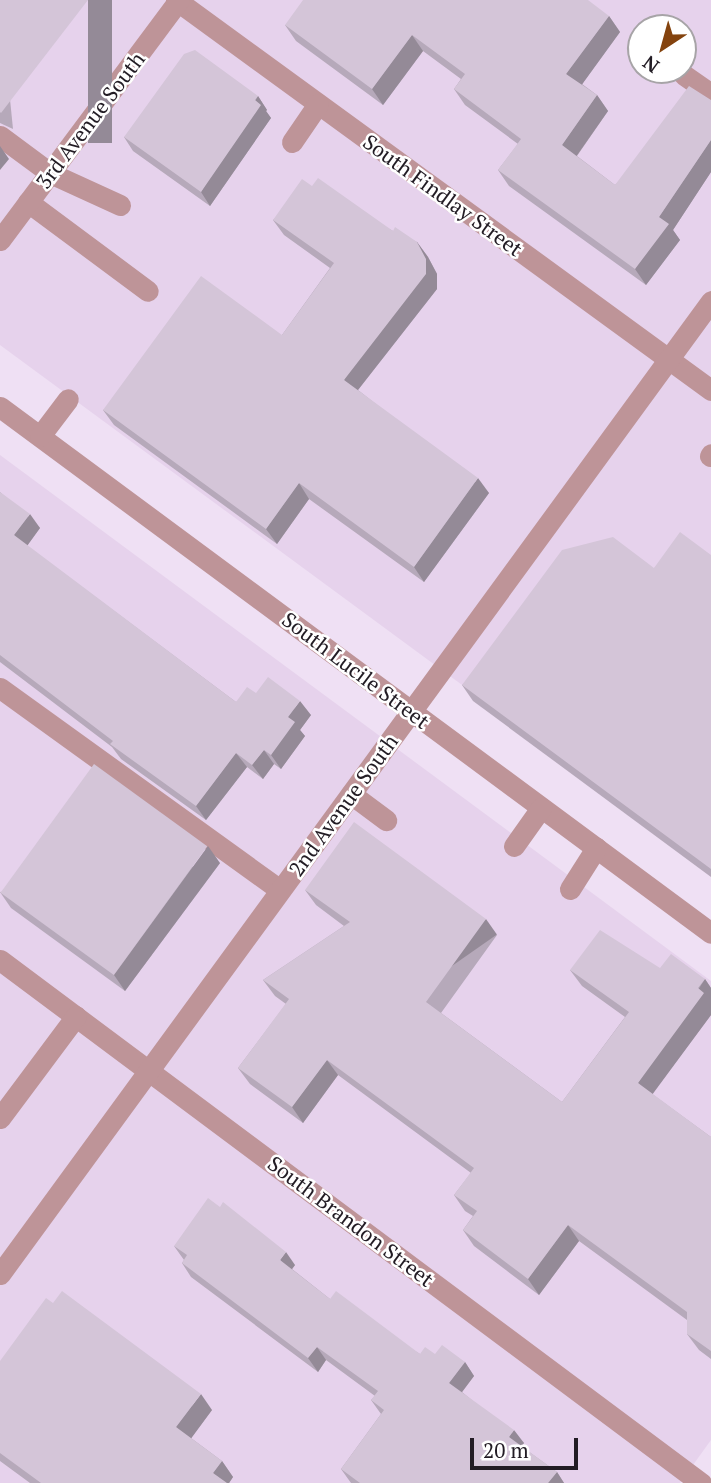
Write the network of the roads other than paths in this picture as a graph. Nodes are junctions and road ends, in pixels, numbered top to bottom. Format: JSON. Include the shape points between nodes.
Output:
{"nodes":[{"id":1,"x":178,"y":0,"type":"edge"},
{"id":2,"x":318,"y":104,"type":"junction"},
{"id":3,"x":0,"y":136,"type":"edge"},
{"id":4,"x":292,"y":142,"type":"dead end"},
{"id":5,"x":50,"y":173,"type":"junction"},
{"id":6,"x":28,"y":202,"type":"junction"},
{"id":7,"x":120,"y":205,"type":"dead end"},
{"id":8,"x":0,"y":240,"type":"edge"},
{"id":9,"x":148,"y":291,"type":"dead end"},
{"id":10,"x":711,"y":301,"type":"edge"},
{"id":11,"x":669,"y":359,"type":"junction"},
{"id":12,"x":711,"y":390,"type":"edge"},
{"id":13,"x":68,"y":399,"type":"dead end"},
{"id":14,"x":0,"y":407,"type":"edge"},
{"id":15,"x":40,"y":436,"type":"junction"},
{"id":16,"x":0,"y":688,"type":"edge"},
{"id":17,"x":412,"y":710,"type":"junction"},
{"id":18,"x":351,"y":794,"type":"junction"},
{"id":19,"x":541,"y":808,"type":"junction"},
{"id":20,"x":386,"y":820,"type":"dead end"},
{"id":21,"x":514,"y":846,"type":"dead end"},
{"id":22,"x":596,"y":848,"type":"junction"},
{"id":23,"x":570,"y":888,"type":"dead end"},
{"id":24,"x":281,"y":890,"type":"junction"},
{"id":25,"x":711,"y":933,"type":"edge"},
{"id":26,"x":0,"y":960,"type":"edge"},
{"id":27,"x":76,"y":1016,"type":"junction"},
{"id":28,"x":149,"y":1070,"type":"junction"},
{"id":29,"x":0,"y":1118,"type":"edge"},
{"id":30,"x":8,"y":1248,"type":"edge"},
{"id":31,"x":0,"y":1274,"type":"edge"},
{"id":32,"x":701,"y":1483,"type":"edge"}],
"edges":[{"from":1,"to":2,"type":"street","name":"South Findlay Street"},
{"from":1,"to":5,"type":"street","name":"3rd Avenue South"},
{"from":2,"to":4,"type":"street"},
{"from":2,"to":11,"type":"street","name":"South Findlay Street"},
{"from":3,"to":5,"type":"street"},
{"from":5,"to":6,"type":"street","name":"3rd Avenue South"},
{"from":5,"to":7,"type":"street"},
{"from":6,"to":8,"type":"street","name":"3rd Avenue South"},
{"from":6,"to":9,"type":"street"},
{"from":10,"to":11,"type":"street","name":"2nd Avenue South"},
{"from":11,"to":12,"type":"street","name":"South Findlay Street"},
{"from":11,"to":17,"type":"street","name":"2nd Avenue South"},
{"from":13,"to":15,"type":"street"},
{"from":14,"to":15,"type":"street","name":"South Lucile Street"},
{"from":15,"to":17,"type":"street","name":"South Lucile Street"},
{"from":16,"to":24,"type":"street"},
{"from":17,"to":18,"type":"street","name":"2nd Avenue South"},
{"from":17,"to":19,"type":"street","name":"South Lucile Street"},
{"from":18,"to":20,"type":"street"},
{"from":18,"to":24,"type":"street","name":"2nd Avenue South"},
{"from":19,"to":21,"type":"street"},
{"from":19,"to":22,"type":"street","name":"South Lucile Street"},
{"from":22,"to":23,"type":"street"},
{"from":22,"to":25,"type":"street","name":"South Lucile Street"},
{"from":24,"to":28,"type":"street","name":"2nd Avenue South"},
{"from":26,"to":27,"type":"street","name":"South Brandon Street"},
{"from":27,"to":28,"type":"street","name":"South Brandon Street"},
{"from":27,"to":29,"type":"street"},
{"from":28,"to":30,"type":"street","name":"2nd Avenue South"},
{"from":28,"to":32,"type":"street","name":"South Brandon Street"},
{"from":30,"to":31,"type":"street","name":"2nd Avenue South"}]}
